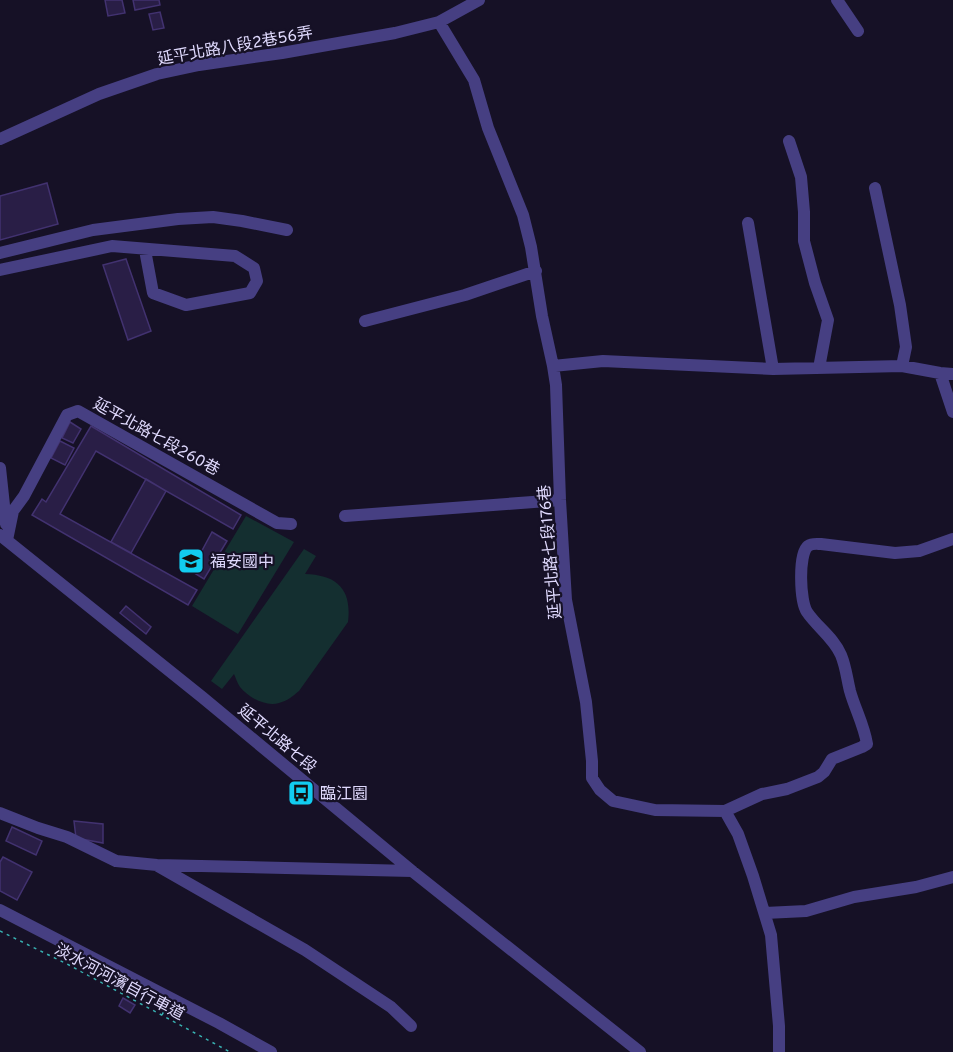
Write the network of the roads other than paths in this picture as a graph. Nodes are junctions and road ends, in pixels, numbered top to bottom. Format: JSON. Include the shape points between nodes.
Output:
{"nodes":[{"id":1,"x":479,"y":0,"type":"edge"},
{"id":2,"x":837,"y":0,"type":"edge"},
{"id":3,"x":439,"y":22,"type":"junction"},
{"id":4,"x":858,"y":30,"type":"dead end"},
{"id":5,"x":0,"y":139,"type":"edge"},
{"id":6,"x":789,"y":141,"type":"dead end"},
{"id":7,"x":875,"y":188,"type":"dead end"},
{"id":8,"x":748,"y":223,"type":"dead end"},
{"id":9,"x":287,"y":230,"type":"dead end"},
{"id":10,"x":145,"y":250,"type":"junction"},
{"id":11,"x":0,"y":253,"type":"edge"},
{"id":12,"x":0,"y":270,"type":"edge"},
{"id":13,"x":536,"y":271,"type":"junction"},
{"id":14,"x":365,"y":321,"type":"dead end"},
{"id":15,"x":553,"y":366,"type":"junction"},
{"id":16,"x":902,"y":366,"type":"junction"},
{"id":17,"x":819,"y":368,"type":"junction"},
{"id":18,"x":773,"y":369,"type":"junction"},
{"id":19,"x":940,"y":373,"type":"junction"},
{"id":20,"x":953,"y":374,"type":"edge"},
{"id":21,"x":953,"y":412,"type":"edge"},
{"id":22,"x":0,"y":468,"type":"edge"},
{"id":23,"x":560,"y":500,"type":"junction"},
{"id":24,"x":345,"y":516,"type":"dead end"},
{"id":25,"x":291,"y":524,"type":"dead end"},
{"id":26,"x":4,"y":537,"type":"edge"},
{"id":27,"x":953,"y":539,"type":"edge"},
{"id":28,"x":725,"y":811,"type":"junction"},
{"id":29,"x":0,"y":813,"type":"edge"},
{"id":30,"x":157,"y":865,"type":"junction"},
{"id":31,"x":412,"y":871,"type":"junction"},
{"id":32,"x":953,"y":876,"type":"edge"},
{"id":33,"x":0,"y":910,"type":"edge"},
{"id":34,"x":765,"y":913,"type":"junction"},
{"id":35,"x":411,"y":1026,"type":"dead end"},
{"id":36,"x":271,"y":1052,"type":"edge"},
{"id":37,"x":640,"y":1052,"type":"edge"},
{"id":38,"x":779,"y":1052,"type":"edge"}],
"edges":[{"from":1,"to":3,"type":"street","name":"延平北路八段2巷56弄"},
{"from":2,"to":4,"type":"street"},
{"from":3,"to":5,"type":"street","name":"延平北路八段2巷56弄","via":[[157,74],[99,94]]},
{"from":3,"to":13,"type":"street","name":"延平北路七段176巷","via":[[474,80],[488,128],[523,215]]},
{"from":6,"to":17,"type":"street","via":[[801,177],[804,241],[828,320]]},
{"from":7,"to":16,"type":"street","via":[[900,305],[906,347]]},
{"from":8,"to":18,"type":"street"},
{"from":9,"to":11,"type":"street","via":[[213,217],[177,219],[93,230]]},
{"from":10,"to":10,"type":"street","via":[[235,256],[254,268],[257,281],[250,293],[186,305],[153,293]]},
{"from":10,"to":12,"type":"street","via":[[112,246]]},
{"from":13,"to":14,"type":"street","via":[[465,295]]},
{"from":13,"to":15,"type":"street","name":"延平北路七段176巷"},
{"from":15,"to":18,"type":"street","via":[[603,361]]},
{"from":15,"to":23,"type":"street","name":"延平北路七段176巷"},
{"from":16,"to":17,"type":"street"},
{"from":16,"to":19,"type":"street"},
{"from":17,"to":18,"type":"street"},
{"from":19,"to":20,"type":"street"},
{"from":19,"to":21,"type":"street"},
{"from":22,"to":26,"type":"street"},
{"from":23,"to":24,"type":"street"},
{"from":23,"to":28,"type":"street","name":"延平北路七段176巷","via":[[566,600],[586,702],[592,778],[613,801],[655,810]]},
{"from":25,"to":26,"type":"street","name":"延平北路七段260巷","via":[[277,523],[78,411],[67,415],[13,511]]},
{"from":26,"to":31,"type":"street","name":"延平北路七段"},
{"from":27,"to":28,"type":"street","via":[[919,551],[895,553],[808,545],[803,558],[803,603],[845,663],[867,744],[832,759],[818,777],[762,794]]},
{"from":28,"to":34,"type":"street","via":[[738,834]]},
{"from":29,"to":30,"type":"street","via":[[68,837],[116,861]]},
{"from":30,"to":31,"type":"street"},
{"from":30,"to":35,"type":"street","via":[[305,950],[391,1007]]},
{"from":31,"to":37,"type":"street","name":"延平北路七段"},
{"from":32,"to":34,"type":"street","via":[[806,911]]},
{"from":33,"to":36,"type":"street"},
{"from":34,"to":38,"type":"street","via":[[771,935]]}]}
